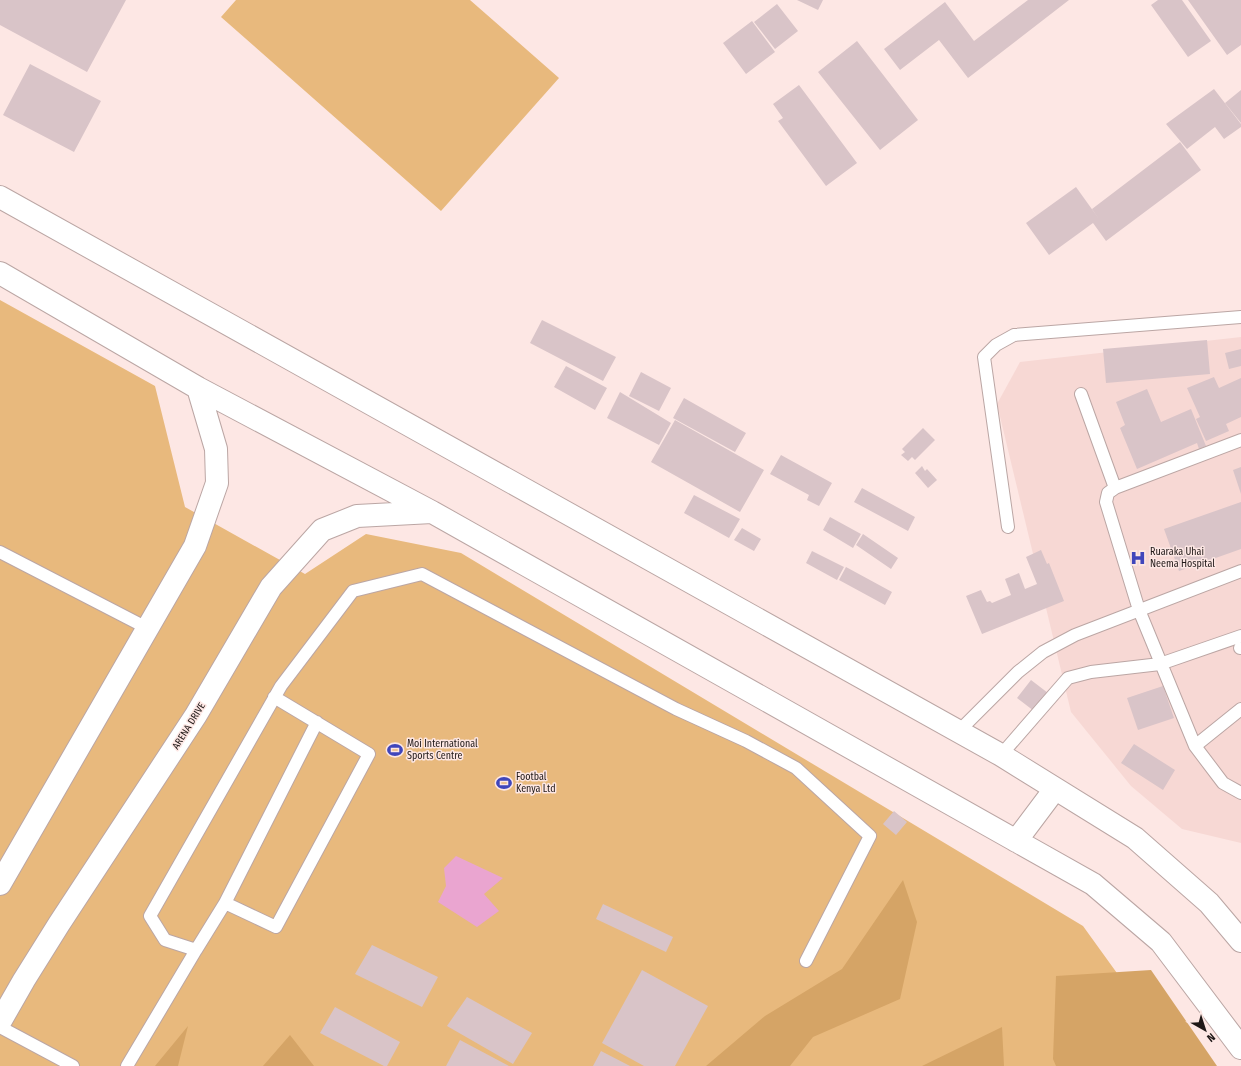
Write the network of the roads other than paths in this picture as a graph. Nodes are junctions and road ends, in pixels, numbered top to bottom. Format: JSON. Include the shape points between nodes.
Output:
{"nodes":[{"id":1,"x":0,"y":197,"type":"edge"},
{"id":2,"x":0,"y":274,"type":"edge"},
{"id":3,"x":1241,"y":317,"type":"edge"},
{"id":4,"x":198,"y":388,"type":"junction"},
{"id":5,"x":1081,"y":394,"type":"dead end"},
{"id":6,"x":1241,"y":440,"type":"edge"},
{"id":7,"x":1115,"y":488,"type":"junction"},
{"id":8,"x":432,"y":512,"type":"junction"},
{"id":9,"x":1008,"y":527,"type":"dead end"},
{"id":10,"x":0,"y":552,"type":"edge"},
{"id":11,"x":1241,"y":571,"type":"edge"},
{"id":12,"x":1139,"y":610,"type":"junction"},
{"id":13,"x":147,"y":628,"type":"junction"},
{"id":14,"x":1241,"y":644,"type":"edge"},
{"id":15,"x":1160,"y":664,"type":"junction"},
{"id":16,"x":274,"y":697,"type":"junction"},
{"id":17,"x":1241,"y":710,"type":"edge"},
{"id":18,"x":317,"y":722,"type":"junction"},
{"id":19,"x":958,"y":732,"type":"junction"},
{"id":20,"x":1195,"y":746,"type":"junction"},
{"id":21,"x":1001,"y":755,"type":"junction"},
{"id":22,"x":1055,"y":789,"type":"junction"},
{"id":23,"x":1241,"y":793,"type":"edge"},
{"id":24,"x":1016,"y":841,"type":"junction"},
{"id":25,"x":0,"y":884,"type":"edge"},
{"id":26,"x":225,"y":903,"type":"junction"},
{"id":27,"x":1241,"y":941,"type":"edge"},
{"id":28,"x":196,"y":950,"type":"junction"},
{"id":29,"x":806,"y":961,"type":"dead end"},
{"id":30,"x":0,"y":1022,"type":"edge"},
{"id":31,"x":0,"y":1027,"type":"edge"},
{"id":32,"x":1241,"y":1048,"type":"edge"},
{"id":33,"x":73,"y":1066,"type":"edge"},
{"id":34,"x":127,"y":1066,"type":"edge"}],
"edges":[{"from":1,"to":19,"type":"street"},
{"from":2,"to":4,"type":"street"},
{"from":3,"to":9,"type":"lane","via":[[1014,335],[996,345],[984,357]]},
{"from":4,"to":8,"type":"street"},
{"from":4,"to":13,"type":"street","via":[[216,449],[217,483],[195,546]]},
{"from":5,"to":7,"type":"lane"},
{"from":6,"to":7,"type":"lane"},
{"from":7,"to":12,"type":"lane","via":[[1108,493],[1106,502]]},
{"from":8,"to":24,"type":"street"},
{"from":8,"to":30,"type":"street","name":"ARENA DRIVE","via":[[357,516],[322,530],[271,587],[196,715],[59,924]]},
{"from":10,"to":13,"type":"lane"},
{"from":11,"to":12,"type":"lane"},
{"from":12,"to":15,"type":"lane"},
{"from":12,"to":19,"type":"lane","via":[[1076,635],[1043,652],[1018,672]]},
{"from":13,"to":25,"type":"street"},
{"from":14,"to":15,"type":"lane"},
{"from":15,"to":20,"type":"lane"},
{"from":15,"to":21,"type":"lane","via":[[1091,672],[1068,678]]},
{"from":16,"to":18,"type":"lane"},
{"from":16,"to":28,"type":"lane","via":[[150,916],[165,940]]},
{"from":16,"to":29,"type":"lane","via":[[353,591],[422,574],[796,768],[870,836]]},
{"from":17,"to":20,"type":"lane"},
{"from":18,"to":26,"type":"lane"},
{"from":18,"to":26,"type":"lane","via":[[369,754],[276,927]]},
{"from":19,"to":21,"type":"street"},
{"from":20,"to":23,"type":"lane","via":[[1223,783]]},
{"from":21,"to":22,"type":"street"},
{"from":22,"to":24,"type":"street"},
{"from":22,"to":27,"type":"street","via":[[1135,838],[1208,903]]},
{"from":24,"to":32,"type":"street","via":[[1093,884],[1161,942]]},
{"from":26,"to":28,"type":"lane"},
{"from":28,"to":34,"type":"lane"},
{"from":31,"to":33,"type":"lane"}]}
